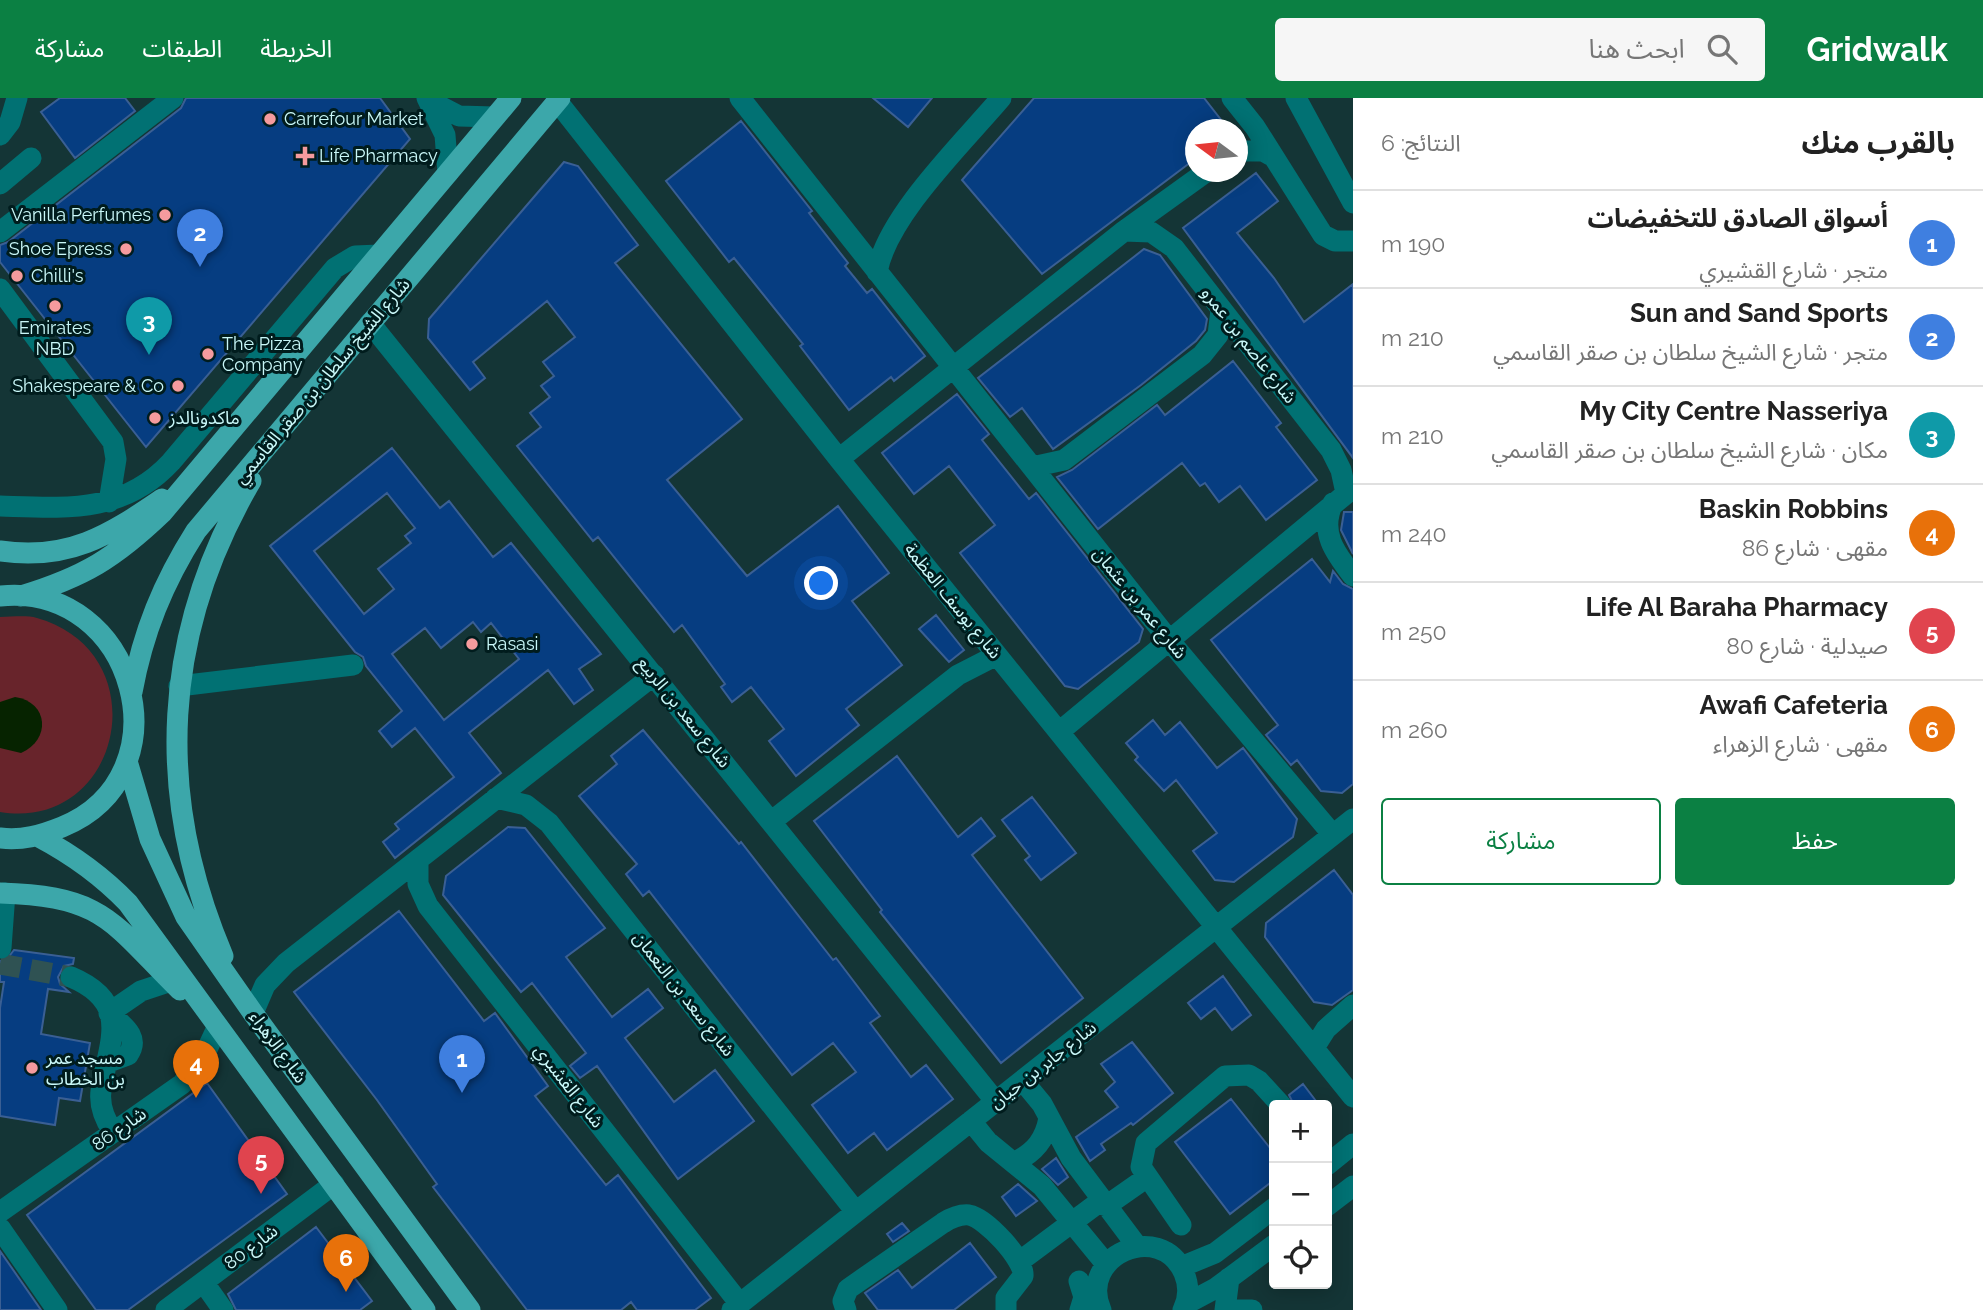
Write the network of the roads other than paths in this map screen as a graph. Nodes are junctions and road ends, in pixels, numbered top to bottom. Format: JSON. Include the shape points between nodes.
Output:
{"nodes":[{"id":1,"x":17,"y":98,"type":"edge"},
{"id":2,"x":173,"y":98,"type":"edge"},
{"id":3,"x":511,"y":98,"type":"edge"},
{"id":4,"x":740,"y":98,"type":"edge"},
{"id":5,"x":1001,"y":98,"type":"edge"},
{"id":6,"x":1232,"y":98,"type":"edge"},
{"id":7,"x":1296,"y":98,"type":"edge"},
{"id":8,"x":428,"y":99,"type":"edge"},
{"id":9,"x":559,"y":99,"type":"edge"},
{"id":10,"x":495,"y":117,"type":"junction"},
{"id":11,"x":0,"y":135,"type":"edge"},
{"id":12,"x":1248,"y":151,"type":"edge"},
{"id":13,"x":1274,"y":157,"type":"junction"},
{"id":14,"x":31,"y":158,"type":"dead end"},
{"id":15,"x":448,"y":173,"type":"junction"},
{"id":16,"x":1192,"y":182,"type":"edge"},
{"id":17,"x":0,"y":184,"type":"edge"},
{"id":18,"x":1353,"y":203,"type":"edge"},
{"id":19,"x":1124,"y":231,"type":"junction"},
{"id":20,"x":0,"y":232,"type":"edge"},
{"id":21,"x":1353,"y":242,"type":"edge"},
{"id":22,"x":379,"y":255,"type":"junction"},
{"id":23,"x":877,"y":272,"type":"junction"},
{"id":24,"x":0,"y":289,"type":"edge"},
{"id":25,"x":1222,"y":310,"type":"junction"},
{"id":26,"x":370,"y":323,"type":"junction"},
{"id":27,"x":954,"y":367,"type":"junction"},
{"id":28,"x":285,"y":425,"type":"junction"},
{"id":29,"x":839,"y":459,"type":"junction"},
{"id":30,"x":1032,"y":467,"type":"junction"},
{"id":31,"x":190,"y":480,"type":"junction"},
{"id":32,"x":1344,"y":495,"type":"edge"},
{"id":33,"x":109,"y":502,"type":"junction"},
{"id":34,"x":0,"y":506,"type":"edge"},
{"id":35,"x":0,"y":551,"type":"edge"},
{"id":36,"x":1353,"y":576,"type":"edge"},
{"id":37,"x":11,"y":596,"type":"edge"},
{"id":38,"x":1169,"y":640,"type":"junction"},
{"id":39,"x":997,"y":655,"type":"junction"},
{"id":40,"x":353,"y":665,"type":"dead end"},
{"id":41,"x":654,"y":675,"type":"junction"},
{"id":42,"x":179,"y":686,"type":"junction"},
{"id":43,"x":132,"y":692,"type":"junction"},
{"id":44,"x":1059,"y":732,"type":"junction"},
{"id":45,"x":127,"y":761,"type":"junction"},
{"id":46,"x":496,"y":798,"type":"junction"},
{"id":47,"x":1353,"y":819,"type":"edge"},
{"id":48,"x":772,"y":821,"type":"junction"},
{"id":49,"x":1333,"y":835,"type":"junction"},
{"id":50,"x":39,"y":836,"type":"junction"},
{"id":51,"x":0,"y":838,"type":"edge"},
{"id":52,"x":418,"y":860,"type":"junction"},
{"id":53,"x":2,"y":893,"type":"edge"},
{"id":54,"x":1216,"y":927,"type":"junction"},
{"id":55,"x":1,"y":948,"type":"edge"},
{"id":56,"x":71,"y":977,"type":"tunnel mouth"},
{"id":57,"x":172,"y":981,"type":"junction"},
{"id":58,"x":236,"y":987,"type":"junction"},
{"id":59,"x":1353,"y":1005,"type":"edge"},
{"id":60,"x":109,"y":1013,"type":"junction"},
{"id":61,"x":253,"y":1013,"type":"junction"},
{"id":62,"x":212,"y":1021,"type":"junction"},
{"id":63,"x":1314,"y":1048,"type":"junction"},
{"id":64,"x":1023,"y":1081,"type":"junction"},
{"id":65,"x":1353,"y":1097,"type":"edge"},
{"id":66,"x":1276,"y":1100,"type":"edge"},
{"id":67,"x":996,"y":1102,"type":"junction"},
{"id":68,"x":1049,"y":1118,"type":"junction"},
{"id":69,"x":971,"y":1121,"type":"junction"},
{"id":70,"x":113,"y":1132,"type":"junction"},
{"id":71,"x":1353,"y":1144,"type":"edge"},
{"id":72,"x":1015,"y":1162,"type":"junction"},
{"id":73,"x":1329,"y":1163,"type":"edge"},
{"id":74,"x":1146,"y":1178,"type":"junction"},
{"id":75,"x":334,"y":1184,"type":"junction"},
{"id":76,"x":1353,"y":1186,"type":"edge"},
{"id":77,"x":1332,"y":1202,"type":"edge"},
{"id":78,"x":1104,"y":1203,"type":"junction"},
{"id":79,"x":0,"y":1212,"type":"edge"},
{"id":80,"x":856,"y":1212,"type":"junction"},
{"id":81,"x":1269,"y":1212,"type":"edge"},
{"id":82,"x":1073,"y":1222,"type":"junction"},
{"id":83,"x":1181,"y":1225,"type":"dead end"},
{"id":84,"x":1245,"y":1231,"type":"junction"},
{"id":85,"x":2,"y":1235,"type":"edge"},
{"id":86,"x":1137,"y":1246,"type":"junction"},
{"id":87,"x":1269,"y":1249,"type":"edge"},
{"id":88,"x":1020,"y":1261,"type":"junction"},
{"id":89,"x":1106,"y":1264,"type":"junction"},
{"id":90,"x":1181,"y":1266,"type":"junction"},
{"id":91,"x":1229,"y":1278,"type":"junction"},
{"id":92,"x":1079,"y":1281,"type":"dead end"},
{"id":93,"x":204,"y":1283,"type":"junction"},
{"id":94,"x":736,"y":1307,"type":"edge"},
{"id":95,"x":1185,"y":1307,"type":"edge"},
{"id":96,"x":57,"y":1310,"type":"edge"},
{"id":97,"x":166,"y":1310,"type":"edge"},
{"id":98,"x":223,"y":1310,"type":"edge"},
{"id":99,"x":425,"y":1310,"type":"edge"},
{"id":100,"x":470,"y":1310,"type":"edge"},
{"id":101,"x":846,"y":1310,"type":"edge"},
{"id":102,"x":1006,"y":1310,"type":"edge"},
{"id":103,"x":1080,"y":1310,"type":"edge"},
{"id":104,"x":1101,"y":1310,"type":"edge"},
{"id":105,"x":1226,"y":1310,"type":"edge"},
{"id":106,"x":1235,"y":1310,"type":"edge"},
{"id":107,"x":1252,"y":1310,"type":"edge"}],
"edges":[{"from":1,"to":11,"type":"street","via":[[10,122]]},
{"from":2,"to":20,"type":"street"},
{"from":3,"to":10,"type":"main road"},
{"from":4,"to":23,"type":"street","name":"شارع عمر بن عثمان"},
{"from":5,"to":23,"type":"street","via":[[896,224]]},
{"from":6,"to":13,"type":"street"},
{"from":7,"to":18,"type":"street"},
{"from":8,"to":10,"type":"street","via":[[459,117]]},
{"from":8,"to":15,"type":"street","via":[[445,135]]},
{"from":9,"to":26,"type":"main road","name":"شارع الشيخ سلطان بن صقر القاسمي"},
{"from":9,"to":29,"type":"street","name":"شارع يوسف العظمة"},
{"from":10,"to":15,"type":"main road"},
{"from":12,"to":13,"type":"street"},
{"from":13,"to":21,"type":"street","via":[[1323,235]]},
{"from":14,"to":17,"type":"street"},
{"from":15,"to":22,"type":"main road"},
{"from":16,"to":19,"type":"street"},
{"from":19,"to":25,"type":"street","name":"شارع عاصم بن عمرو","via":[[1144,231],[1163,238]]},
{"from":19,"to":27,"type":"street"},
{"from":22,"to":31,"type":"main road"},
{"from":22,"to":33,"type":"street","via":[[355,256],[335,268],[159,476]]},
{"from":23,"to":27,"type":"street","name":"شارع عمر بن عثمان"},
{"from":24,"to":33,"type":"street","via":[[113,442],[116,459]]},
{"from":25,"to":30,"type":"street","via":[[1218,335],[1202,355],[1063,460]]},
{"from":25,"to":32,"type":"street","name":"شارع عاصم بن عمرو","via":[[1331,450],[1341,470]]},
{"from":26,"to":28,"type":"main road","name":"شارع الشيخ سلطان بن صقر القاسمي"},
{"from":26,"to":41,"type":"street","name":"شارع سعد بن الربيع"},
{"from":27,"to":29,"type":"street"},
{"from":27,"to":30,"type":"street","name":"شارع عمر بن عثمان"},
{"from":28,"to":42,"type":"main road","via":[[229,518],[208,567],[185,646]]},
{"from":28,"to":43,"type":"main road","name":"شارع الشيخ سلطان بن صقر القاسمي","via":[[196,531],[172,568],[153,607]]},
{"from":29,"to":39,"type":"street","name":"شارع يوسف العظمة"},
{"from":30,"to":38,"type":"street","name":"شارع عمر بن عثمان"},
{"from":31,"to":35,"type":"main road","via":[[114,532],[84,545],[53,552]]},
{"from":31,"to":37,"type":"main road","via":[[132,542],[99,566],[62,583]]},
{"from":32,"to":36,"type":"street","via":[[1328,513],[1329,539]]},
{"from":32,"to":38,"type":"street"},
{"from":33,"to":34,"type":"street"},
{"from":37,"to":43,"type":"main road","via":[[52,601],[80,615],[104,636],[122,662]]},
{"from":38,"to":44,"type":"street"},
{"from":38,"to":49,"type":"street","name":"شارع عمر بن عثمان"},
{"from":39,"to":44,"type":"street","name":"شارع يوسف العظمة"},
{"from":39,"to":48,"type":"street","via":[[958,675]]},
{"from":40,"to":42,"type":"street"},
{"from":41,"to":46,"type":"street"},
{"from":41,"to":48,"type":"street","name":"شارع سعد بن الربيع"},
{"from":42,"to":58,"type":"main road","via":[[177,783],[184,831],[196,883]]},
{"from":43,"to":45,"type":"main road","via":[[135,727]]},
{"from":44,"to":54,"type":"street","name":"شارع يوسف العظمة"},
{"from":45,"to":50,"type":"main road","via":[[107,795],[76,821]]},
{"from":45,"to":58,"type":"main road","name":"شارع الزهراء","via":[[167,879],[187,917]]},
{"from":46,"to":52,"type":"street"},
{"from":46,"to":80,"type":"street","name":"شارع سعد بن النعمان","via":[[526,805],[549,823]]},
{"from":47,"to":49,"type":"street","name":"شارع جابر بن حيان"},
{"from":48,"to":67,"type":"street","name":"شارع سعد بن الربيع"},
{"from":49,"to":54,"type":"street","name":"شارع جابر بن حيان"},
{"from":50,"to":51,"type":"main road"},
{"from":50,"to":62,"type":"main road","name":"شارع الزهراء","via":[[72,854],[128,903]]},
{"from":52,"to":61,"type":"street","via":[[275,973]]},
{"from":52,"to":94,"type":"street","name":"شارع القشيري","via":[[418,884],[428,906]]},
{"from":53,"to":55,"type":"street"},
{"from":53,"to":57,"type":"main road","via":[[55,896],[101,914]]},
{"from":54,"to":63,"type":"street","name":"شارع يوسف العظمة"},
{"from":54,"to":64,"type":"street","name":"شارع جابر بن حيان"},
{"from":56,"to":60,"type":"street","via":[[95,991]]},
{"from":57,"to":60,"type":"street","via":[[141,991]]},
{"from":57,"to":62,"type":"main road"},
{"from":58,"to":61,"type":"main road","name":"شارع الزهراء"},
{"from":59,"to":63,"type":"street","via":[[1326,1029]]},
{"from":60,"to":70,"type":"street","via":[[133,1041],[128,1055],[109,1062],[101,1099]]},
{"from":61,"to":100,"type":"main road","name":"شارع الزهراء"},
{"from":62,"to":70,"type":"street","name":"شارع 86","via":[[203,1058],[182,1084]]},
{"from":62,"to":75,"type":"main road","name":"شارع الزهراء"},
{"from":63,"to":65,"type":"street","name":"شارع يوسف العظمة"},
{"from":64,"to":67,"type":"street","name":"شارع جابر بن حيان"},
{"from":64,"to":68,"type":"street"},
{"from":66,"to":74,"type":"street","via":[[1249,1075],[1225,1076],[1146,1143],[1141,1155]]},
{"from":67,"to":69,"type":"street","name":"شارع جابر بن حيان"},
{"from":68,"to":72,"type":"street","via":[[1035,1149]]},
{"from":68,"to":78,"type":"street"},
{"from":69,"to":72,"type":"street","via":[[988,1142]]},
{"from":69,"to":80,"type":"street","name":"شارع جابر بن حيان"},
{"from":70,"to":79,"type":"street","name":"شارع 86"},
{"from":71,"to":73,"type":"street"},
{"from":72,"to":82,"type":"street"},
{"from":74,"to":78,"type":"street"},
{"from":74,"to":83,"type":"street"},
{"from":75,"to":93,"type":"street","name":"شارع 80"},
{"from":75,"to":99,"type":"main road","name":"شارع الزهراء"},
{"from":76,"to":77,"type":"street"},
{"from":78,"to":82,"type":"street"},
{"from":78,"to":86,"type":"street"},
{"from":80,"to":94,"type":"street","name":"شارع جابر بن حيان"},
{"from":81,"to":84,"type":"street"},
{"from":82,"to":88,"type":"street"},
{"from":82,"to":89,"type":"street"},
{"from":84,"to":87,"type":"street"},
{"from":84,"to":90,"type":"street","via":[[1215,1254]]},
{"from":85,"to":96,"type":"street"},
{"from":86,"to":89,"type":"street","via":[[1114,1255]]},
{"from":86,"to":90,"type":"street","via":[[1162,1250]]},
{"from":87,"to":91,"type":"street"},
{"from":88,"to":101,"type":"street","via":[[987,1224],[960,1215],[848,1289],[843,1301]]},
{"from":88,"to":102,"type":"street","via":[[1023,1276],[1006,1298]]},
{"from":89,"to":104,"type":"street","via":[[1097,1289]]},
{"from":90,"to":95,"type":"street","via":[[1188,1291]]},
{"from":91,"to":95,"type":"street"},
{"from":91,"to":105,"type":"street"},
{"from":92,"to":103,"type":"street","via":[[1084,1297]]},
{"from":93,"to":97,"type":"street","name":"شارع 80"},
{"from":93,"to":98,"type":"street"},
{"from":106,"to":107,"type":"street"}]}
